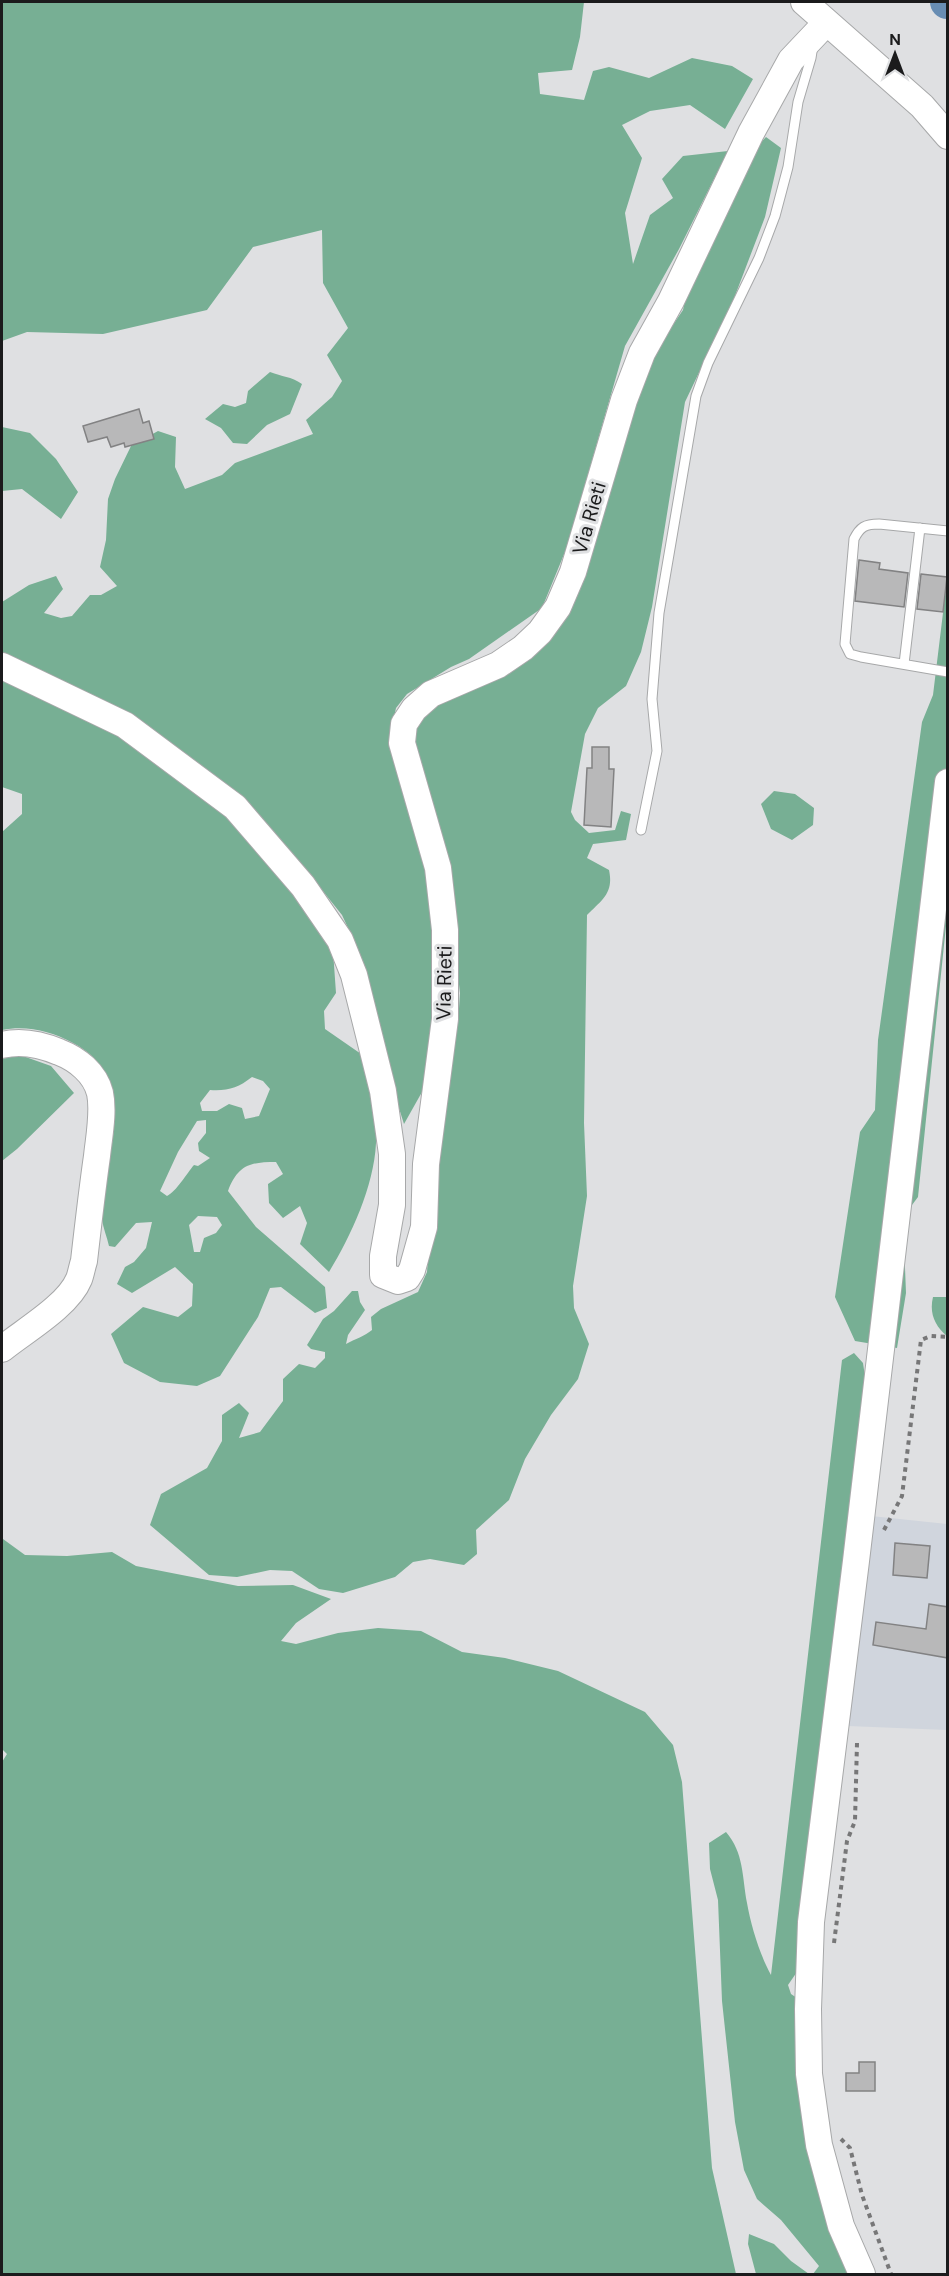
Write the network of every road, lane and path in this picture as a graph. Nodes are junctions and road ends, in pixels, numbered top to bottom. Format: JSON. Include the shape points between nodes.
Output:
{"nodes":[{"id":1,"x":804,"y":2,"type":"edge"},
{"id":2,"x":820,"y":28,"type":"junction"},
{"id":3,"x":922,"y":106,"type":"junction"},
{"id":4,"x":948,"y":117,"type":"edge"},
{"id":5,"x":948,"y":136,"type":"edge"},
{"id":6,"x":920,"y":528,"type":"junction"},
{"id":7,"x":948,"y":531,"type":"edge"},
{"id":8,"x":904,"y":664,"type":"junction"},
{"id":9,"x":2,"y":666,"type":"edge"},
{"id":10,"x":948,"y":672,"type":"edge"},
{"id":11,"x":948,"y":782,"type":"edge"},
{"id":12,"x":641,"y":830,"type":"dead end"},
{"id":13,"x":943,"y":855,"type":"edge"},
{"id":14,"x":2,"y":1045,"type":"edge"},
{"id":15,"x":948,"y":1337,"type":"edge"},
{"id":16,"x":2,"y":1349,"type":"edge"},
{"id":17,"x":884,"y":1530,"type":"dead end"},
{"id":18,"x":858,"y":1737,"type":"dead end"},
{"id":19,"x":832,"y":1954,"type":"dead end"},
{"id":20,"x":837,"y":2134,"type":"dead end"},
{"id":21,"x":862,"y":2274,"type":"edge"},
{"id":22,"x":891,"y":2274,"type":"edge"}],
"edges":[{"from":1,"to":2,"type":"street"},
{"from":2,"to":3,"type":"street"},
{"from":2,"to":9,"type":"street","name":"Via Rieti","via":[[790,60],[642,353],[624,400],[573,572],[558,607],[523,648],[498,665],[431,694],[404,724],[402,743],[438,868],[445,930],[445,1019],[426,1164],[424,1227],[407,1278],[398,1281],[383,1275],[392,1204],[392,1154],[380,1081],[354,975],[340,940],[303,886],[235,807],[125,725]]},
{"from":2,"to":12,"type":"lane","via":[[798,102],[788,167],[775,216],[696,396],[659,613],[652,699],[657,751]]},
{"from":3,"to":4,"type":"street"},
{"from":3,"to":5,"type":"street"},
{"from":6,"to":7,"type":"lane"},
{"from":6,"to":8,"type":"lane"},
{"from":6,"to":8,"type":"lane","via":[[868,524],[859,529],[854,539],[845,644],[850,654]]},
{"from":8,"to":10,"type":"lane"},
{"from":11,"to":13,"type":"street"},
{"from":13,"to":21,"type":"street","via":[[812,1922],[809,2074],[819,2145],[842,2226]]},
{"from":14,"to":16,"type":"street","via":[[28,1042],[46,1046],[85,1068],[100,1093],[100,1123],[84,1261],[78,1281],[68,1296]]},
{"from":15,"to":17,"type":"path","via":[[921,1340],[902,1496]]},
{"from":18,"to":19,"type":"path","via":[[855,1821],[847,1841]]},
{"from":20,"to":22,"type":"path","via":[[850,2148],[862,2195]]}]}
